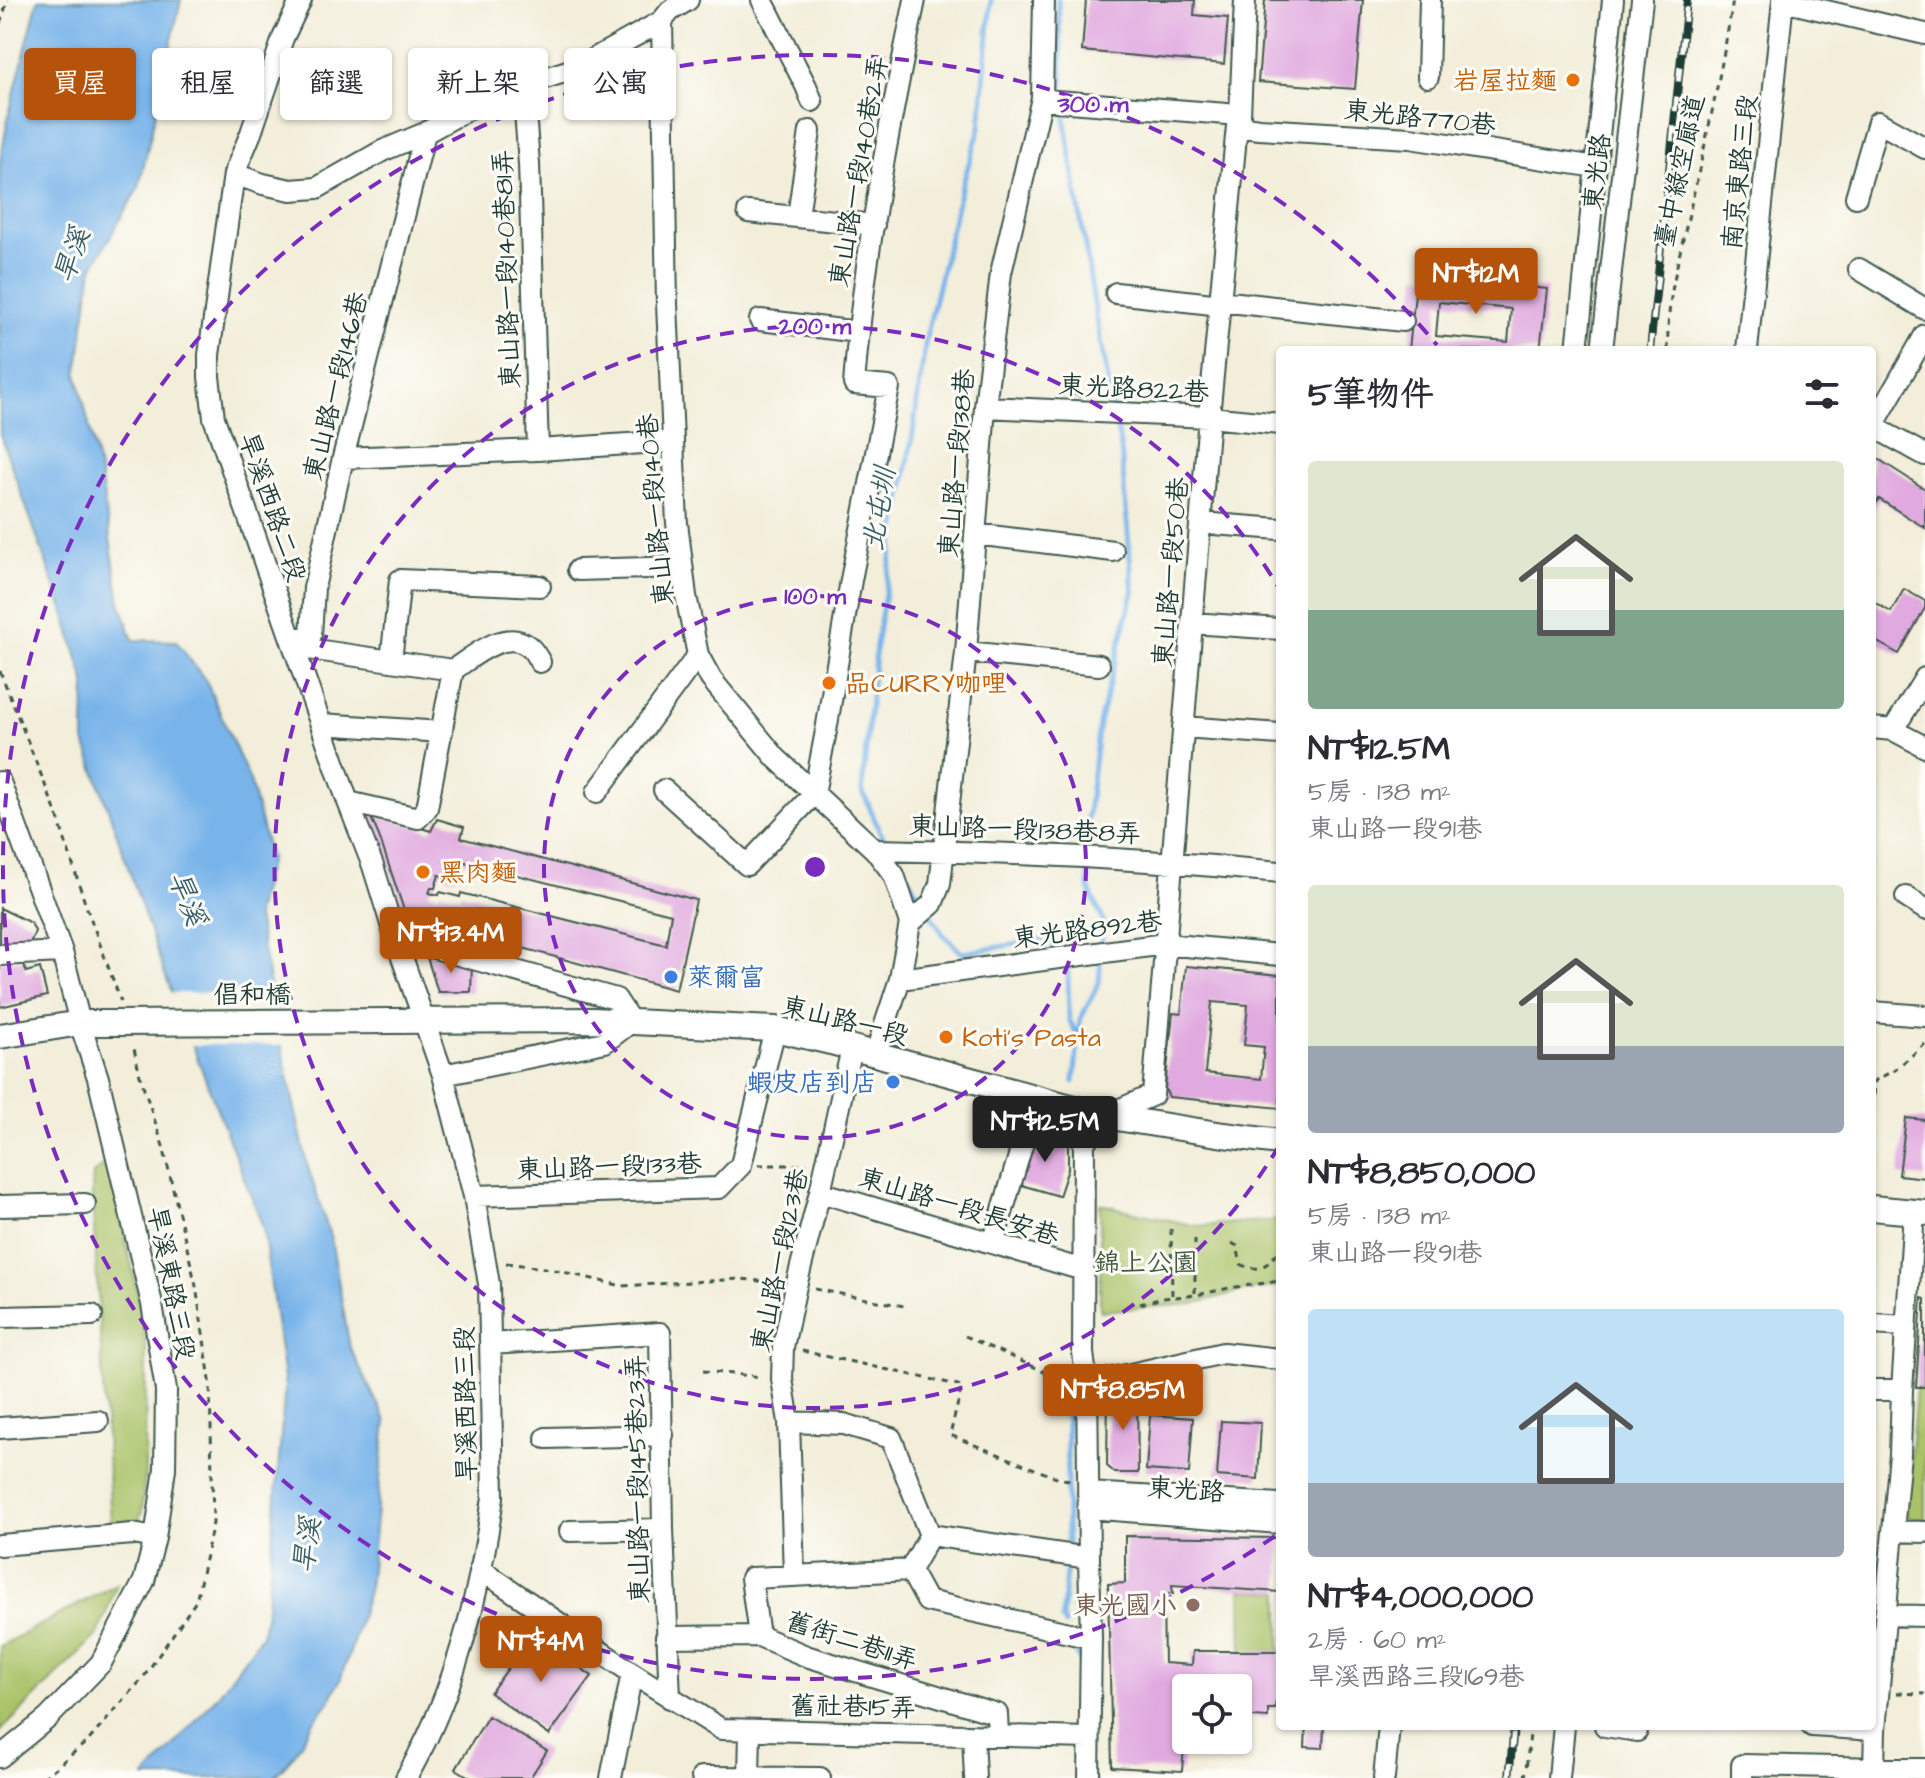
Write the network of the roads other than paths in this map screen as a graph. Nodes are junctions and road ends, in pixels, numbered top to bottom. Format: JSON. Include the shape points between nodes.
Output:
{"nodes":[{"id":1,"x":301,"y":0,"type":"edge"},
{"id":2,"x":688,"y":0,"type":"edge"},
{"id":3,"x":762,"y":0,"type":"edge"},
{"id":4,"x":915,"y":0,"type":"edge"},
{"id":5,"x":1044,"y":0,"type":"edge"},
{"id":6,"x":1245,"y":0,"type":"edge"},
{"id":7,"x":1430,"y":0,"type":"edge"},
{"id":8,"x":1613,"y":0,"type":"edge"},
{"id":9,"x":1642,"y":0,"type":"edge"},
{"id":10,"x":1783,"y":0,"type":"edge"},
{"id":11,"x":662,"y":21,"type":"junction"},
{"id":12,"x":1925,"y":34,"type":"edge"},
{"id":13,"x":548,"y":77,"type":"edge"},
{"id":14,"x":1428,"y":77,"type":"dead end"},
{"id":15,"x":1057,"y":100,"type":"junction"},
{"id":16,"x":812,"y":101,"type":"dead end"},
{"id":17,"x":449,"y":120,"type":"edge"},
{"id":18,"x":526,"y":120,"type":"edge"},
{"id":19,"x":1239,"y":120,"type":"junction"},
{"id":20,"x":810,"y":131,"type":"dead end"},
{"id":21,"x":425,"y":133,"type":"junction"},
{"id":22,"x":1925,"y":148,"type":"edge"},
{"id":23,"x":1596,"y":167,"type":"junction"},
{"id":24,"x":234,"y":174,"type":"junction"},
{"id":25,"x":1856,"y":197,"type":"dead end"},
{"id":26,"x":748,"y":212,"type":"dead end"},
{"id":27,"x":798,"y":217,"type":"junction"},
{"id":28,"x":874,"y":225,"type":"junction"},
{"id":29,"x":1859,"y":269,"type":"dead end"},
{"id":30,"x":1116,"y":293,"type":"dead end"},
{"id":31,"x":1220,"y":301,"type":"junction"},
{"id":32,"x":1925,"y":309,"type":"edge"},
{"id":33,"x":760,"y":320,"type":"dead end"},
{"id":34,"x":1403,"y":321,"type":"dead end"},
{"id":35,"x":858,"y":332,"type":"junction"},
{"id":36,"x":1925,"y":335,"type":"edge"},
{"id":37,"x":1577,"y":346,"type":"edge"},
{"id":38,"x":1602,"y":346,"type":"edge"},
{"id":39,"x":1747,"y":346,"type":"edge"},
{"id":40,"x":985,"y":407,"type":"junction"},
{"id":41,"x":1209,"y":417,"type":"junction"},
{"id":42,"x":1876,"y":421,"type":"edge"},
{"id":43,"x":1276,"y":424,"type":"edge"},
{"id":44,"x":1876,"y":428,"type":"edge"},
{"id":45,"x":673,"y":441,"type":"junction"},
{"id":46,"x":538,"y":450,"type":"junction"},
{"id":47,"x":1925,"y":455,"type":"edge"},
{"id":48,"x":343,"y":458,"type":"junction"},
{"id":49,"x":1200,"y":523,"type":"junction"},
{"id":50,"x":1276,"y":529,"type":"edge"},
{"id":51,"x":975,"y":534,"type":"junction"},
{"id":52,"x":1113,"y":551,"type":"dead end"},
{"id":53,"x":682,"y":567,"type":"junction"},
{"id":54,"x":578,"y":570,"type":"dead end"},
{"id":55,"x":540,"y":586,"type":"dead end"},
{"id":56,"x":1192,"y":623,"type":"junction"},
{"id":57,"x":1276,"y":629,"type":"edge"},
{"id":58,"x":294,"y":644,"type":"junction"},
{"id":59,"x":966,"y":652,"type":"junction"},
{"id":60,"x":698,"y":655,"type":"junction"},
{"id":61,"x":391,"y":661,"type":"junction"},
{"id":62,"x":540,"y":662,"type":"dead end"},
{"id":63,"x":1099,"y":665,"type":"dead end"},
{"id":64,"x":453,"y":670,"type":"junction"},
{"id":65,"x":1925,"y":678,"type":"edge"},
{"id":66,"x":321,"y":724,"type":"junction"},
{"id":67,"x":1183,"y":727,"type":"junction"},
{"id":68,"x":1876,"y":728,"type":"edge"},
{"id":69,"x":1893,"y":730,"type":"junction"},
{"id":70,"x":442,"y":732,"type":"junction"},
{"id":71,"x":1276,"y":734,"type":"edge"},
{"id":72,"x":1925,"y":747,"type":"edge"},
{"id":73,"x":0,"y":782,"type":"edge"},
{"id":74,"x":664,"y":790,"type":"dead end"},
{"id":75,"x":597,"y":792,"type":"dead end"},
{"id":76,"x":814,"y":794,"type":"junction"},
{"id":77,"x":348,"y":802,"type":"junction"},
{"id":78,"x":875,"y":850,"type":"junction"},
{"id":79,"x":944,"y":851,"type":"junction"},
{"id":80,"x":1172,"y":861,"type":"junction"},
{"id":81,"x":1276,"y":872,"type":"edge"},
{"id":82,"x":1906,"y":897,"type":"dead end"},
{"id":83,"x":1925,"y":909,"type":"edge"},
{"id":84,"x":910,"y":923,"type":"junction"},
{"id":85,"x":395,"y":937,"type":"junction"},
{"id":86,"x":1165,"y":944,"type":"junction"},
{"id":87,"x":62,"y":952,"type":"junction"},
{"id":88,"x":0,"y":955,"type":"edge"},
{"id":89,"x":1276,"y":955,"type":"edge"},
{"id":90,"x":900,"y":979,"type":"junction"},
{"id":91,"x":1876,"y":1012,"type":"edge"},
{"id":92,"x":1925,"y":1016,"type":"edge"},
{"id":93,"x":389,"y":1021,"type":"joint"},
{"id":94,"x":425,"y":1022,"type":"junction"},
{"id":95,"x":631,"y":1022,"type":"junction"},
{"id":96,"x":80,"y":1023,"type":"junction"},
{"id":97,"x":775,"y":1029,"type":"junction"},
{"id":98,"x":0,"y":1036,"type":"edge"},
{"id":99,"x":863,"y":1052,"type":"junction"},
{"id":100,"x":443,"y":1075,"type":"junction"},
{"id":101,"x":1036,"y":1099,"type":"junction"},
{"id":102,"x":1104,"y":1116,"type":"junction"},
{"id":103,"x":1276,"y":1142,"type":"edge"},
{"id":104,"x":820,"y":1192,"type":"junction"},
{"id":105,"x":474,"y":1196,"type":"junction"},
{"id":106,"x":85,"y":1204,"type":"dead end"},
{"id":107,"x":0,"y":1206,"type":"edge"},
{"id":108,"x":1876,"y":1208,"type":"edge"},
{"id":109,"x":1920,"y":1213,"type":"edge"},
{"id":110,"x":993,"y":1243,"type":"junction"},
{"id":111,"x":1083,"y":1270,"type":"junction"},
{"id":112,"x":92,"y":1315,"type":"dead end"},
{"id":113,"x":0,"y":1317,"type":"edge"},
{"id":114,"x":1876,"y":1324,"type":"edge"},
{"id":115,"x":1906,"y":1326,"type":"junction"},
{"id":116,"x":490,"y":1344,"type":"junction"},
{"id":117,"x":1276,"y":1359,"type":"edge"},
{"id":118,"x":1087,"y":1384,"type":"junction"},
{"id":119,"x":1876,"y":1390,"type":"edge"},
{"id":120,"x":1902,"y":1390,"type":"junction"},
{"id":121,"x":98,"y":1421,"type":"dead end"},
{"id":122,"x":789,"y":1422,"type":"junction"},
{"id":123,"x":0,"y":1428,"type":"edge"},
{"id":124,"x":663,"y":1435,"type":"junction"},
{"id":125,"x":546,"y":1438,"type":"dead end"},
{"id":126,"x":1088,"y":1494,"type":"junction"},
{"id":127,"x":1276,"y":1504,"type":"edge"},
{"id":128,"x":1276,"y":1522,"type":"edge"},
{"id":129,"x":663,"y":1529,"type":"junction"},
{"id":130,"x":570,"y":1531,"type":"dead end"},
{"id":131,"x":1894,"y":1531,"type":"junction"},
{"id":132,"x":1925,"y":1532,"type":"edge"},
{"id":133,"x":930,"y":1535,"type":"junction"},
{"id":134,"x":155,"y":1538,"type":"junction"},
{"id":135,"x":0,"y":1545,"type":"edge"},
{"id":136,"x":1089,"y":1558,"type":"junction"},
{"id":137,"x":480,"y":1569,"type":"junction"},
{"id":138,"x":910,"y":1570,"type":"junction"},
{"id":139,"x":794,"y":1575,"type":"junction"},
{"id":140,"x":1880,"y":1575,"type":"edge"},
{"id":141,"x":1885,"y":1615,"type":"junction"},
{"id":142,"x":1925,"y":1616,"type":"edge"},
{"id":143,"x":759,"y":1636,"type":"junction"},
{"id":144,"x":666,"y":1637,"type":"junction"},
{"id":145,"x":1878,"y":1637,"type":"edge"},
{"id":146,"x":1091,"y":1638,"type":"junction"},
{"id":147,"x":632,"y":1673,"type":"junction"},
{"id":148,"x":670,"y":1698,"type":"junction"},
{"id":149,"x":1876,"y":1718,"type":"edge"},
{"id":150,"x":750,"y":1730,"type":"junction"},
{"id":151,"x":1389,"y":1730,"type":"edge"},
{"id":152,"x":1564,"y":1730,"type":"edge"},
{"id":153,"x":1631,"y":1730,"type":"edge"},
{"id":154,"x":1875,"y":1730,"type":"edge"},
{"id":155,"x":1637,"y":1731,"type":"dead end"},
{"id":156,"x":973,"y":1735,"type":"junction"},
{"id":157,"x":998,"y":1735,"type":"junction"},
{"id":158,"x":1089,"y":1738,"type":"junction"},
{"id":159,"x":0,"y":1757,"type":"edge"},
{"id":160,"x":1874,"y":1768,"type":"junction"},
{"id":161,"x":1925,"y":1769,"type":"edge"},
{"id":162,"x":702,"y":1777,"type":"edge"},
{"id":163,"x":406,"y":1778,"type":"edge"},
{"id":164,"x":611,"y":1778,"type":"edge"},
{"id":165,"x":749,"y":1778,"type":"edge"},
{"id":166,"x":820,"y":1778,"type":"edge"},
{"id":167,"x":975,"y":1778,"type":"edge"},
{"id":168,"x":1089,"y":1778,"type":"edge"},
{"id":169,"x":1384,"y":1778,"type":"edge"},
{"id":170,"x":1559,"y":1778,"type":"edge"},
{"id":171,"x":1742,"y":1778,"type":"edge"}],
"edges":[{"from":1,"to":24,"type":"street","name":"旱溪西路二段"},
{"from":2,"to":11,"type":"street"},
{"from":3,"to":16,"type":"street"},
{"from":4,"to":28,"type":"street","name":"東山路一段140巷2弄"},
{"from":5,"to":15,"type":"street","name":"東山路一段138巷"},
{"from":6,"to":19,"type":"street","name":"東山路一段50巷"},
{"from":7,"to":14,"type":"street"},
{"from":8,"to":23,"type":"street","name":"東光路"},
{"from":9,"to":38,"type":"street","name":"東光路"},
{"from":10,"to":12,"type":"street"},
{"from":10,"to":39,"type":"street","name":"南京東路三段"},
{"from":11,"to":13,"type":"street","via":[[577,68]]},
{"from":11,"to":45,"type":"street","name":"東山路一段140巷"},
{"from":15,"to":19,"type":"street","name":"東光路770巷"},
{"from":15,"to":40,"type":"street","name":"東山路一段138巷","via":[[1001,273]]},
{"from":17,"to":21,"type":"street"},
{"from":18,"to":46,"type":"street","name":"東山路一段140巷81弄"},
{"from":19,"to":23,"type":"street","name":"東光路770巷","via":[[1259,129],[1410,138]]},
{"from":19,"to":31,"type":"street","name":"東山路一段50巷"},
{"from":20,"to":27,"type":"street"},
{"from":21,"to":24,"type":"street","via":[[317,188],[291,190]]},
{"from":21,"to":48,"type":"street","name":"東山路一段146巷"},
{"from":22,"to":25,"type":"street","via":[[1878,122]]},
{"from":23,"to":37,"type":"street","name":"東光路"},
{"from":24,"to":58,"type":"street","name":"旱溪西路二段","via":[[209,355],[214,418]]},
{"from":26,"to":27,"type":"street"},
{"from":27,"to":28,"type":"street"},
{"from":28,"to":35,"type":"street","name":"東山路一段140巷2弄"},
{"from":29,"to":32,"type":"street"},
{"from":30,"to":31,"type":"street"},
{"from":31,"to":34,"type":"street"},
{"from":31,"to":41,"type":"street","name":"東山路一段50巷"},
{"from":33,"to":35,"type":"street"},
{"from":35,"to":76,"type":"street","name":"東山路一段140巷2弄","via":[[854,384],[889,387]]},
{"from":36,"to":42,"type":"street"},
{"from":40,"to":41,"type":"street","name":"東光路822巷"},
{"from":40,"to":51,"type":"street","name":"東山路一段138巷"},
{"from":41,"to":43,"type":"street","name":"東光路822巷"},
{"from":41,"to":49,"type":"street","name":"東山路一段50巷"},
{"from":44,"to":47,"type":"street"},
{"from":45,"to":46,"type":"street"},
{"from":45,"to":53,"type":"street","name":"東山路一段140巷"},
{"from":46,"to":48,"type":"street"},
{"from":48,"to":58,"type":"street","name":"東山路一段146巷","via":[[314,588],[311,635]]},
{"from":49,"to":50,"type":"street"},
{"from":49,"to":56,"type":"street","name":"東山路一段50巷"},
{"from":51,"to":52,"type":"street"},
{"from":51,"to":59,"type":"street","name":"東山路一段138巷"},
{"from":53,"to":54,"type":"street"},
{"from":53,"to":60,"type":"street","name":"東山路一段140巷"},
{"from":55,"to":61,"type":"street","via":[[400,580]]},
{"from":56,"to":57,"type":"street"},
{"from":56,"to":67,"type":"street","name":"東山路一段50巷"},
{"from":58,"to":61,"type":"street"},
{"from":58,"to":66,"type":"street","name":"旱溪西路二段"},
{"from":59,"to":63,"type":"street"},
{"from":59,"to":79,"type":"street","name":"東山路一段138巷"},
{"from":60,"to":75,"type":"street"},
{"from":60,"to":76,"type":"street","name":"東山路一段140巷","via":[[711,679],[776,758]]},
{"from":61,"to":64,"type":"street"},
{"from":62,"to":64,"type":"street","via":[[528,645],[506,639]]},
{"from":64,"to":70,"type":"street"},
{"from":65,"to":69,"type":"street"},
{"from":66,"to":70,"type":"street"},
{"from":66,"to":77,"type":"street","name":"旱溪西路二段"},
{"from":67,"to":71,"type":"street"},
{"from":67,"to":80,"type":"street","name":"東山路一段50巷"},
{"from":68,"to":69,"type":"street"},
{"from":69,"to":72,"type":"street"},
{"from":70,"to":77,"type":"street","via":[[427,808],[418,818]]},
{"from":73,"to":87,"type":"street","name":"旱溪東路三段"},
{"from":74,"to":76,"type":"street","via":[[747,865]]},
{"from":76,"to":78,"type":"street","name":"東山路一段140巷"},
{"from":77,"to":85,"type":"street","name":"旱溪西路二段"},
{"from":78,"to":79,"type":"street","name":"東山路一段138巷8弄"},
{"from":78,"to":84,"type":"street","name":"東山路一段140巷","via":[[894,875]]},
{"from":79,"to":80,"type":"street","name":"東山路一段138巷8弄"},
{"from":79,"to":84,"type":"street","name":"東山路一段138巷","via":[[932,904]]},
{"from":80,"to":81,"type":"street","name":"東山路一段138巷8弄"},
{"from":80,"to":86,"type":"street","name":"東山路一段50巷"},
{"from":82,"to":83,"type":"street"},
{"from":84,"to":90,"type":"street","name":"東山路一段140巷"},
{"from":85,"to":94,"type":"street","name":"旱溪西路二段"},
{"from":85,"to":95,"type":"street","via":[[616,999]]},
{"from":86,"to":89,"type":"street","name":"東光路892巷"},
{"from":86,"to":90,"type":"street","name":"東光路892巷"},
{"from":86,"to":102,"type":"street","name":"東山路一段50巷","via":[[1153,1095]]},
{"from":87,"to":88,"type":"street"},
{"from":87,"to":96,"type":"street","name":"旱溪東路三段"},
{"from":90,"to":99,"type":"street","name":"東山路一段140巷"},
{"from":91,"to":92,"type":"street"},
{"from":93,"to":94,"type":"main road","name":"東山路一段"},
{"from":93,"to":96,"type":"main road","name":"倡和橋","bridge":true},
{"from":94,"to":95,"type":"main road","name":"東山路一段"},
{"from":94,"to":100,"type":"street","name":"旱溪西路三段"},
{"from":95,"to":97,"type":"main road","name":"東山路一段"},
{"from":95,"to":100,"type":"street","via":[[605,1042]]},
{"from":96,"to":98,"type":"main road"},
{"from":96,"to":134,"type":"street","name":"旱溪東路三段","via":[[126,1188],[166,1390],[165,1469]]},
{"from":97,"to":99,"type":"main road","name":"東山路一段"},
{"from":97,"to":105,"type":"street","name":"東山路一段133巷","via":[[741,1165],[719,1188]]},
{"from":99,"to":101,"type":"main road","name":"東山路一段"},
{"from":99,"to":104,"type":"street","name":"東山路一段123巷"},
{"from":100,"to":105,"type":"street","name":"旱溪西路三段"},
{"from":101,"to":102,"type":"main road","name":"東山路一段"},
{"from":101,"to":110,"type":"street"},
{"from":102,"to":103,"type":"main road","name":"東山路一段"},
{"from":102,"to":111,"type":"street","via":[[1084,1143]]},
{"from":104,"to":110,"type":"street","name":"東山路一段長安巷"},
{"from":104,"to":122,"type":"street","name":"東山路一段123巷","via":[[783,1347]]},
{"from":105,"to":116,"type":"street","name":"旱溪西路三段","via":[[489,1284]]},
{"from":106,"to":107,"type":"street"},
{"from":108,"to":109,"type":"main road"},
{"from":109,"to":115,"type":"street"},
{"from":110,"to":111,"type":"street","name":"東山路一段長安巷"},
{"from":111,"to":118,"type":"street"},
{"from":112,"to":113,"type":"street"},
{"from":114,"to":115,"type":"street"},
{"from":115,"to":120,"type":"street"},
{"from":116,"to":124,"type":"street","name":"東山路一段145巷23弄","via":[[660,1333]]},
{"from":116,"to":137,"type":"street","name":"旱溪西路三段","via":[[493,1497]]},
{"from":117,"to":118,"type":"street","via":[[1223,1353]]},
{"from":118,"to":126,"type":"street"},
{"from":119,"to":120,"type":"street"},
{"from":120,"to":131,"type":"street"},
{"from":121,"to":123,"type":"street"},
{"from":122,"to":133,"type":"street","via":[[844,1424],[891,1438]]},
{"from":122,"to":139,"type":"street","name":"東山路一段123巷"},
{"from":124,"to":125,"type":"street"},
{"from":124,"to":129,"type":"street","name":"東山路一段145巷23弄"},
{"from":126,"to":127,"type":"street"},
{"from":126,"to":128,"type":"street","name":"東光路"},
{"from":126,"to":136,"type":"street"},
{"from":129,"to":130,"type":"street"},
{"from":129,"to":144,"type":"street","name":"東山路一段145巷23弄"},
{"from":131,"to":132,"type":"street"},
{"from":131,"to":140,"type":"street"},
{"from":133,"to":136,"type":"street"},
{"from":133,"to":138,"type":"street"},
{"from":134,"to":135,"type":"street","via":[[133,1534]]},
{"from":134,"to":159,"type":"street","name":"旱溪東路三段","via":[[144,1581],[101,1663],[48,1718]]},
{"from":136,"to":146,"type":"street"},
{"from":137,"to":147,"type":"street","name":"舊社巷15弄"},
{"from":137,"to":163,"type":"street","name":"旱溪西路三段","via":[[449,1682]]},
{"from":138,"to":139,"type":"street"},
{"from":138,"to":146,"type":"street","via":[[927,1601]]},
{"from":139,"to":143,"type":"street","via":[[751,1578]]},
{"from":140,"to":141,"type":"street"},
{"from":141,"to":142,"type":"street"},
{"from":141,"to":145,"type":"street"},
{"from":143,"to":144,"type":"street","name":"舊街二巷11弄"},
{"from":143,"to":157,"type":"street","name":"舊街二巷11弄","via":[[806,1656],[997,1714]]},
{"from":144,"to":148,"type":"street","name":"東山路一段145巷23弄"},
{"from":145,"to":149,"type":"street"},
{"from":146,"to":158,"type":"street"},
{"from":147,"to":148,"type":"street","name":"舊社巷15弄"},
{"from":147,"to":164,"type":"street"},
{"from":148,"to":150,"type":"street","name":"舊社巷15弄","via":[[721,1729]]},
{"from":150,"to":156,"type":"street","name":"舊社巷15弄"},
{"from":150,"to":165,"type":"street"},
{"from":151,"to":169,"type":"street"},
{"from":152,"to":170,"type":"street"},
{"from":153,"to":155,"type":"street"},
{"from":154,"to":160,"type":"street"},
{"from":156,"to":157,"type":"street","name":"舊社巷15弄"},
{"from":156,"to":167,"type":"street"},
{"from":157,"to":158,"type":"street","name":"舊社巷15弄"},
{"from":158,"to":168,"type":"street"},
{"from":160,"to":161,"type":"street"},
{"from":160,"to":171,"type":"street","via":[[1742,1765]]},
{"from":162,"to":165,"type":"street"},
{"from":165,"to":166,"type":"street"}]}
